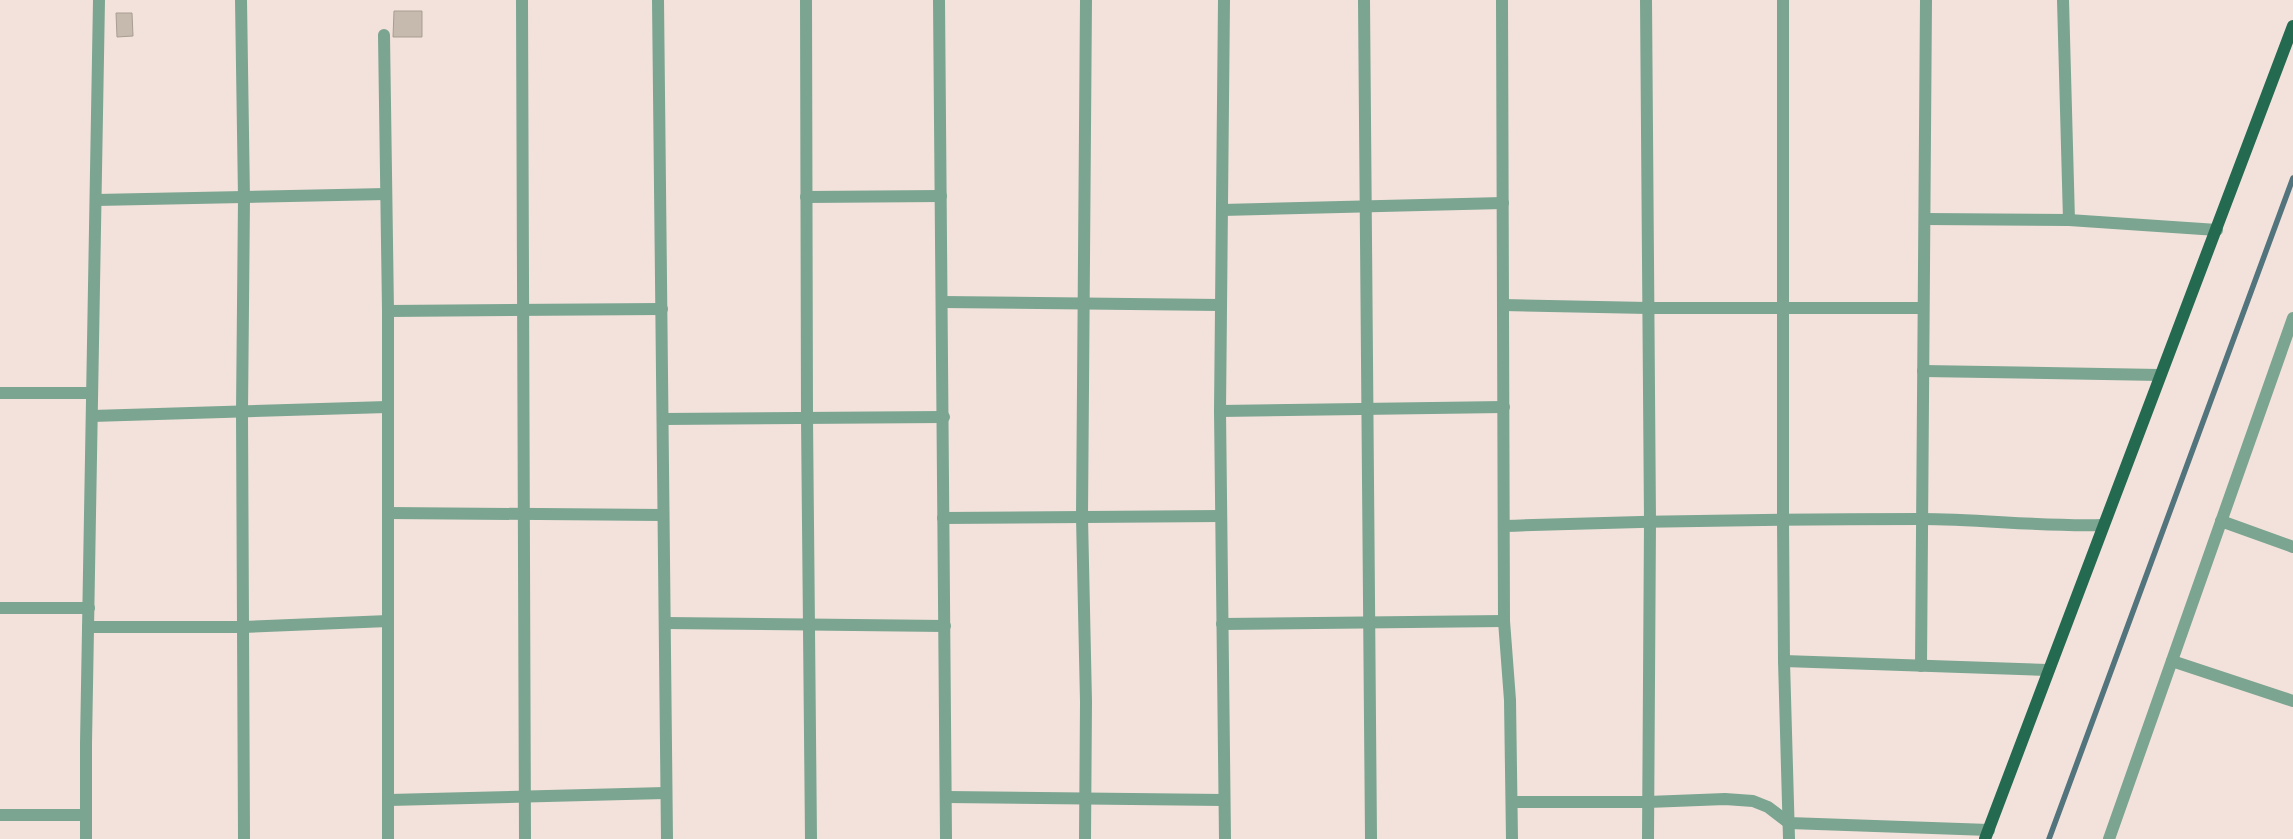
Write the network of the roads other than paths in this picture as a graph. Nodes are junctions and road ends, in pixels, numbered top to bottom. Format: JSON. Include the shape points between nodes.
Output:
{"nodes":[{"id":1,"x":99,"y":0,"type":"edge"},
{"id":2,"x":241,"y":0,"type":"edge"},
{"id":3,"x":522,"y":0,"type":"edge"},
{"id":4,"x":658,"y":0,"type":"edge"},
{"id":5,"x":806,"y":0,"type":"edge"},
{"id":6,"x":940,"y":0,"type":"edge"},
{"id":7,"x":1086,"y":0,"type":"edge"},
{"id":8,"x":1224,"y":0,"type":"edge"},
{"id":9,"x":1364,"y":0,"type":"edge"},
{"id":10,"x":1502,"y":0,"type":"edge"},
{"id":11,"x":1646,"y":0,"type":"edge"},
{"id":12,"x":1783,"y":0,"type":"edge"},
{"id":13,"x":1926,"y":0,"type":"edge"},
{"id":14,"x":2063,"y":0,"type":"edge"},
{"id":15,"x":2293,"y":26,"type":"edge"},
{"id":16,"x":384,"y":35,"type":"dead end"},
{"id":17,"x":386,"y":194,"type":"junction"},
{"id":18,"x":941,"y":196,"type":"junction"},
{"id":19,"x":806,"y":197,"type":"junction"},
{"id":20,"x":244,"y":198,"type":"junction"},
{"id":21,"x":96,"y":200,"type":"junction"},
{"id":22,"x":1503,"y":203,"type":"junction"},
{"id":23,"x":1365,"y":205,"type":"junction"},
{"id":24,"x":1222,"y":210,"type":"junction"},
{"id":25,"x":1925,"y":219,"type":"junction"},
{"id":26,"x":2068,"y":220,"type":"junction"},
{"id":27,"x":2217,"y":230,"type":"junction"},
{"id":28,"x":942,"y":302,"type":"junction"},
{"id":29,"x":1083,"y":303,"type":"junction"},
{"id":30,"x":1221,"y":305,"type":"junction"},
{"id":31,"x":1503,"y":305,"type":"junction"},
{"id":32,"x":1782,"y":307,"type":"junction"},
{"id":33,"x":1648,"y":308,"type":"junction"},
{"id":34,"x":1923,"y":308,"type":"junction"},
{"id":35,"x":662,"y":309,"type":"junction"},
{"id":36,"x":524,"y":310,"type":"junction"},
{"id":37,"x":388,"y":311,"type":"junction"},
{"id":38,"x":2293,"y":318,"type":"edge"},
{"id":39,"x":1923,"y":372,"type":"junction"},
{"id":40,"x":2160,"y":375,"type":"junction"},
{"id":41,"x":0,"y":393,"type":"edge"},
{"id":42,"x":92,"y":393,"type":"junction"},
{"id":43,"x":387,"y":407,"type":"junction"},
{"id":44,"x":1504,"y":407,"type":"junction"},
{"id":45,"x":1368,"y":410,"type":"junction"},
{"id":46,"x":1220,"y":411,"type":"junction"},
{"id":47,"x":242,"y":412,"type":"junction"},
{"id":48,"x":92,"y":416,"type":"junction"},
{"id":49,"x":944,"y":417,"type":"junction"},
{"id":50,"x":807,"y":418,"type":"junction"},
{"id":51,"x":663,"y":419,"type":"junction"},
{"id":52,"x":388,"y":513,"type":"junction"},
{"id":53,"x":524,"y":515,"type":"junction"},
{"id":54,"x":663,"y":515,"type":"junction"},
{"id":55,"x":1221,"y":516,"type":"junction"},
{"id":56,"x":1082,"y":517,"type":"junction"},
{"id":57,"x":943,"y":518,"type":"junction"},
{"id":58,"x":1923,"y":519,"type":"junction"},
{"id":59,"x":1650,"y":521,"type":"junction"},
{"id":60,"x":1783,"y":521,"type":"junction"},
{"id":61,"x":2221,"y":521,"type":"junction"},
{"id":62,"x":2103,"y":525,"type":"junction"},
{"id":63,"x":1504,"y":526,"type":"junction"},
{"id":64,"x":2293,"y":547,"type":"edge"},
{"id":65,"x":0,"y":608,"type":"edge"},
{"id":66,"x":89,"y":608,"type":"junction"},
{"id":67,"x":1504,"y":621,"type":"junction"},
{"id":68,"x":388,"y":622,"type":"junction"},
{"id":69,"x":1370,"y":622,"type":"junction"},
{"id":70,"x":665,"y":623,"type":"junction"},
{"id":71,"x":810,"y":624,"type":"junction"},
{"id":72,"x":1222,"y":624,"type":"junction"},
{"id":73,"x":945,"y":626,"type":"junction"},
{"id":74,"x":88,"y":627,"type":"junction"},
{"id":75,"x":242,"y":628,"type":"junction"},
{"id":76,"x":1784,"y":661,"type":"junction"},
{"id":77,"x":2172,"y":661,"type":"junction"},
{"id":78,"x":1921,"y":666,"type":"junction"},
{"id":79,"x":2048,"y":670,"type":"junction"},
{"id":80,"x":2293,"y":702,"type":"edge"},
{"id":81,"x":665,"y":793,"type":"junction"},
{"id":82,"x":525,"y":796,"type":"junction"},
{"id":83,"x":946,"y":797,"type":"junction"},
{"id":84,"x":1085,"y":799,"type":"junction"},
{"id":85,"x":389,"y":800,"type":"junction"},
{"id":86,"x":1224,"y":800,"type":"junction"},
{"id":87,"x":1512,"y":802,"type":"junction"},
{"id":88,"x":1648,"y":802,"type":"junction"},
{"id":89,"x":0,"y":815,"type":"edge"},
{"id":90,"x":86,"y":815,"type":"junction"},
{"id":91,"x":1789,"y":823,"type":"junction"},
{"id":92,"x":1987,"y":835,"type":"edge"},
{"id":93,"x":86,"y":839,"type":"edge"},
{"id":94,"x":244,"y":839,"type":"edge"},
{"id":95,"x":388,"y":839,"type":"edge"},
{"id":96,"x":525,"y":839,"type":"edge"},
{"id":97,"x":667,"y":839,"type":"edge"},
{"id":98,"x":811,"y":839,"type":"edge"},
{"id":99,"x":946,"y":839,"type":"edge"},
{"id":100,"x":1085,"y":839,"type":"edge"},
{"id":101,"x":1224,"y":839,"type":"edge"},
{"id":102,"x":1371,"y":839,"type":"edge"},
{"id":103,"x":1512,"y":839,"type":"edge"},
{"id":104,"x":1648,"y":839,"type":"edge"},
{"id":105,"x":1789,"y":839,"type":"edge"},
{"id":106,"x":2109,"y":839,"type":"edge"}],
"edges":[{"from":1,"to":21,"type":"street"},
{"from":2,"to":20,"type":"street"},
{"from":3,"to":36,"type":"street"},
{"from":4,"to":35,"type":"street"},
{"from":5,"to":19,"type":"street"},
{"from":6,"to":18,"type":"street"},
{"from":7,"to":29,"type":"street"},
{"from":8,"to":24,"type":"street"},
{"from":9,"to":23,"type":"street"},
{"from":10,"to":22,"type":"street"},
{"from":11,"to":33,"type":"street"},
{"from":12,"to":32,"type":"street"},
{"from":13,"to":25,"type":"street"},
{"from":14,"to":26,"type":"street"},
{"from":15,"to":27,"type":"main road"},
{"from":16,"to":17,"type":"street"},
{"from":17,"to":20,"type":"street"},
{"from":17,"to":37,"type":"street"},
{"from":18,"to":19,"type":"street"},
{"from":18,"to":28,"type":"street"},
{"from":19,"to":50,"type":"street"},
{"from":20,"to":21,"type":"street"},
{"from":20,"to":47,"type":"street"},
{"from":21,"to":42,"type":"street"},
{"from":22,"to":23,"type":"street"},
{"from":22,"to":31,"type":"street"},
{"from":23,"to":24,"type":"street"},
{"from":23,"to":45,"type":"street"},
{"from":24,"to":30,"type":"street"},
{"from":25,"to":26,"type":"street"},
{"from":25,"to":34,"type":"street"},
{"from":26,"to":27,"type":"street"},
{"from":27,"to":40,"type":"main road"},
{"from":28,"to":29,"type":"street"},
{"from":28,"to":49,"type":"street"},
{"from":29,"to":30,"type":"street"},
{"from":29,"to":56,"type":"street"},
{"from":30,"to":46,"type":"street"},
{"from":31,"to":33,"type":"street"},
{"from":31,"to":44,"type":"street"},
{"from":32,"to":33,"type":"street"},
{"from":32,"to":34,"type":"street"},
{"from":32,"to":60,"type":"street"},
{"from":33,"to":59,"type":"street"},
{"from":34,"to":39,"type":"street"},
{"from":35,"to":36,"type":"street"},
{"from":35,"to":51,"type":"street"},
{"from":36,"to":37,"type":"street"},
{"from":36,"to":53,"type":"street"},
{"from":37,"to":43,"type":"street"},
{"from":38,"to":61,"type":"street"},
{"from":39,"to":40,"type":"street"},
{"from":39,"to":58,"type":"street"},
{"from":40,"to":62,"type":"main road"},
{"from":41,"to":42,"type":"street"},
{"from":42,"to":48,"type":"street"},
{"from":43,"to":47,"type":"street"},
{"from":43,"to":52,"type":"street"},
{"from":44,"to":45,"type":"street"},
{"from":44,"to":63,"type":"street"},
{"from":45,"to":46,"type":"street"},
{"from":45,"to":69,"type":"street"},
{"from":46,"to":55,"type":"street"},
{"from":47,"to":48,"type":"street"},
{"from":47,"to":75,"type":"street"},
{"from":48,"to":66,"type":"street"},
{"from":49,"to":50,"type":"street"},
{"from":49,"to":57,"type":"street"},
{"from":50,"to":51,"type":"street"},
{"from":50,"to":71,"type":"street"},
{"from":51,"to":54,"type":"street"},
{"from":52,"to":53,"type":"street"},
{"from":52,"to":68,"type":"street"},
{"from":53,"to":54,"type":"street"},
{"from":53,"to":82,"type":"street"},
{"from":54,"to":70,"type":"street"},
{"from":55,"to":56,"type":"street"},
{"from":55,"to":72,"type":"street"},
{"from":56,"to":57,"type":"street"},
{"from":56,"to":84,"type":"street"},
{"from":57,"to":73,"type":"street"},
{"from":58,"to":60,"type":"street"},
{"from":58,"to":62,"type":"street"},
{"from":58,"to":78,"type":"street"},
{"from":59,"to":60,"type":"street"},
{"from":59,"to":63,"type":"street"},
{"from":59,"to":88,"type":"street"},
{"from":60,"to":76,"type":"street"},
{"from":61,"to":64,"type":"street"},
{"from":61,"to":77,"type":"street"},
{"from":62,"to":79,"type":"main road"},
{"from":63,"to":67,"type":"street"},
{"from":65,"to":66,"type":"street"},
{"from":66,"to":74,"type":"street"},
{"from":67,"to":69,"type":"street"},
{"from":67,"to":87,"type":"street","via":[[1510,700]]},
{"from":68,"to":75,"type":"street"},
{"from":68,"to":85,"type":"street"},
{"from":69,"to":72,"type":"street"},
{"from":69,"to":102,"type":"street"},
{"from":70,"to":71,"type":"street"},
{"from":70,"to":81,"type":"street"},
{"from":71,"to":73,"type":"street"},
{"from":71,"to":98,"type":"street"},
{"from":72,"to":86,"type":"street"},
{"from":73,"to":83,"type":"street"},
{"from":74,"to":75,"type":"street"},
{"from":74,"to":90,"type":"street"},
{"from":75,"to":94,"type":"street"},
{"from":76,"to":78,"type":"street"},
{"from":76,"to":91,"type":"street"},
{"from":77,"to":80,"type":"street"},
{"from":77,"to":106,"type":"street"},
{"from":78,"to":79,"type":"street"},
{"from":79,"to":92,"type":"main road"},
{"from":81,"to":82,"type":"street"},
{"from":81,"to":97,"type":"street"},
{"from":82,"to":85,"type":"street"},
{"from":82,"to":96,"type":"street"},
{"from":83,"to":84,"type":"street"},
{"from":83,"to":99,"type":"street"},
{"from":84,"to":86,"type":"street"},
{"from":84,"to":100,"type":"street"},
{"from":85,"to":95,"type":"street"},
{"from":86,"to":101,"type":"street"},
{"from":87,"to":88,"type":"street"},
{"from":87,"to":103,"type":"street"},
{"from":88,"to":91,"type":"street","via":[[1753,801],[1768,807]]},
{"from":88,"to":104,"type":"street"},
{"from":89,"to":90,"type":"street"},
{"from":90,"to":93,"type":"street"},
{"from":91,"to":92,"type":"street"},
{"from":91,"to":105,"type":"street"}]}
